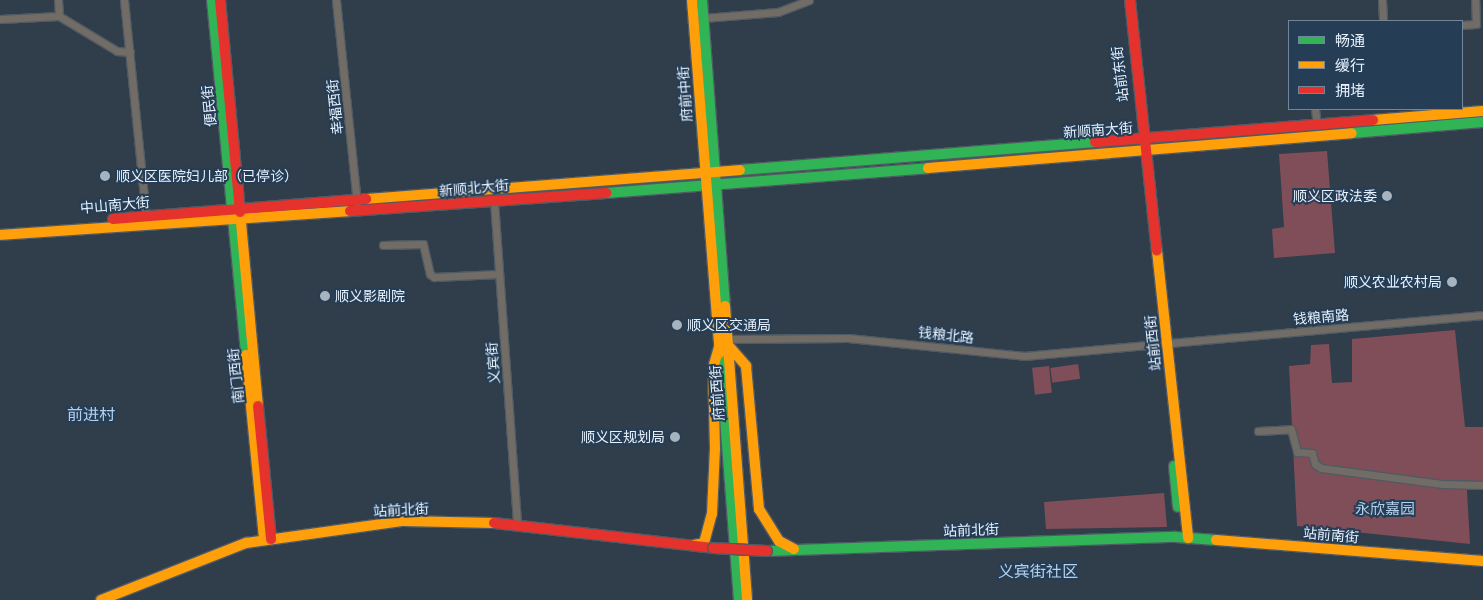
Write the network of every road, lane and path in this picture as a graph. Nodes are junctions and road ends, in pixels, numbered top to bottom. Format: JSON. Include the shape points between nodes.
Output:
{"nodes":[{"id":1,"x":58,"y":0,"type":"edge"},
{"id":2,"x":124,"y":0,"type":"edge"},
{"id":3,"x":212,"y":0,"type":"edge"},
{"id":4,"x":220,"y":0,"type":"edge"},
{"id":5,"x":336,"y":0,"type":"edge"},
{"id":6,"x":692,"y":0,"type":"edge"},
{"id":7,"x":702,"y":0,"type":"edge"},
{"id":8,"x":809,"y":0,"type":"edge"},
{"id":9,"x":1125,"y":0,"type":"edge"},
{"id":10,"x":1130,"y":0,"type":"edge"},
{"id":11,"x":1382,"y":0,"type":"edge"},
{"id":12,"x":1475,"y":0,"type":"edge"},
{"id":13,"x":59,"y":16,"type":"junction"},
{"id":14,"x":703,"y":18,"type":"junction"},
{"id":15,"x":0,"y":19,"type":"edge"},
{"id":16,"x":1383,"y":20,"type":"edge"},
{"id":17,"x":1463,"y":25,"type":"edge"},
{"id":18,"x":130,"y":52,"type":"junction"},
{"id":19,"x":1315,"y":110,"type":"edge"},
{"id":20,"x":1483,"y":111,"type":"edge"},
{"id":21,"x":1483,"y":122,"type":"edge"},
{"id":22,"x":228,"y":126,"type":"junction"},
{"id":23,"x":1317,"y":126,"type":"junction"},
{"id":24,"x":1143,"y":145,"type":"junction"},
{"id":25,"x":715,"y":173,"type":"junction"},
{"id":26,"x":704,"y":174,"type":"junction"},
{"id":27,"x":711,"y":185,"type":"junction"},
{"id":28,"x":357,"y":200,"type":"junction"},
{"id":29,"x":494,"y":200,"type":"junction"},
{"id":30,"x":312,"y":204,"type":"junction"},
{"id":31,"x":358,"y":211,"type":"junction"},
{"id":32,"x":237,"y":214,"type":"junction"},
{"id":33,"x":149,"y":215,"type":"junction"},
{"id":34,"x":312,"y":215,"type":"junction"},
{"id":35,"x":213,"y":218,"type":"junction"},
{"id":36,"x":0,"y":228,"type":"edge"},
{"id":37,"x":0,"y":235,"type":"edge"},
{"id":38,"x":383,"y":245,"type":"dead end"},
{"id":39,"x":499,"y":274,"type":"junction"},
{"id":40,"x":245,"y":291,"type":"junction"},
{"id":41,"x":1483,"y":315,"type":"edge"},
{"id":42,"x":1164,"y":343,"type":"junction"},
{"id":43,"x":724,"y":344,"type":"junction"},
{"id":44,"x":1258,"y":431,"type":"dead end"},
{"id":45,"x":1483,"y":485,"type":"edge"},
{"id":46,"x":517,"y":524,"type":"junction"},
{"id":47,"x":1182,"y":538,"type":"junction"},
{"id":48,"x":268,"y":539,"type":"junction"},
{"id":49,"x":693,"y":545,"type":"junction"},
{"id":50,"x":800,"y":550,"type":"junction"},
{"id":51,"x":1483,"y":561,"type":"edge"},
{"id":52,"x":101,"y":600,"type":"edge"},
{"id":53,"x":739,"y":600,"type":"edge"},
{"id":54,"x":747,"y":600,"type":"edge"}],
"edges":[{"from":1,"to":13,"type":"street"},
{"from":2,"to":18,"type":"street"},
{"from":3,"to":22,"type":"main road","name":"便民街"},
{"from":4,"to":22,"type":"main road","name":"便民街"},
{"from":5,"to":28,"type":"street","name":"幸福西街"},
{"from":6,"to":26,"type":"main road","name":"府前中街"},
{"from":7,"to":14,"type":"main road","name":"府前中街"},
{"from":8,"to":14,"type":"street","via":[[778,12]]},
{"from":9,"to":24,"type":"main road","name":"站前东街"},
{"from":10,"to":24,"type":"main road","name":"站前东街"},
{"from":11,"to":16,"type":"street"},
{"from":12,"to":17,"type":"street","via":[[1476,24]]},
{"from":13,"to":15,"type":"street"},
{"from":13,"to":18,"type":"street","via":[[117,51]]},
{"from":14,"to":25,"type":"main road","name":"府前中街"},
{"from":18,"to":33,"type":"street"},
{"from":19,"to":23,"type":"street"},
{"from":20,"to":23,"type":"main road","name":"新顺南大街"},
{"from":21,"to":24,"type":"main road","name":"新顺南大街"},
{"from":22,"to":30,"type":"main road","via":[[245,200],[291,200]]},
{"from":22,"to":32,"type":"main road","name":"便民街"},
{"from":22,"to":33,"type":"main road","via":[[227,196],[224,203]]},
{"from":23,"to":24,"type":"main road","name":"新顺南大街"},
{"from":24,"to":25,"type":"main road","name":"新顺南大街"},
{"from":24,"to":27,"type":"main road","name":"新顺南大街"},
{"from":24,"to":42,"type":"main road","name":"站前西街"},
{"from":25,"to":26,"type":"main road","name":"新顺北大街"},
{"from":25,"to":27,"type":"main road","name":"府前中街"},
{"from":26,"to":27,"type":"main road","name":"府前中街"},
{"from":26,"to":28,"type":"main road","name":"新顺北大街"},
{"from":27,"to":29,"type":"main road","name":"新顺北大街"},
{"from":27,"to":43,"type":"main road","name":"府前西街"},
{"from":28,"to":30,"type":"main road","name":"新顺北大街"},
{"from":28,"to":31,"type":"street","name":"幸福西街"},
{"from":29,"to":31,"type":"main road","name":"新顺北大街"},
{"from":29,"to":39,"type":"street","name":"义宾街"},
{"from":30,"to":32,"type":"main road","name":"新顺北大街"},
{"from":31,"to":34,"type":"main road","name":"新顺北大街"},
{"from":32,"to":33,"type":"main road","name":"中山南大街"},
{"from":32,"to":34,"type":"main road","name":"新顺北大街"},
{"from":32,"to":35,"type":"main road"},
{"from":32,"to":40,"type":"main road","name":"南门西街"},
{"from":33,"to":36,"type":"main road","name":"中山南大街"},
{"from":34,"to":40,"type":"main road","via":[[248,222],[251,273]]},
{"from":35,"to":37,"type":"main road"},
{"from":35,"to":40,"type":"main road","via":[[230,228],[236,278]]},
{"from":38,"to":39,"type":"street","via":[[423,244],[430,274],[434,277]]},
{"from":39,"to":46,"type":"street","name":"义宾街"},
{"from":40,"to":48,"type":"main road","name":"南门西街"},
{"from":41,"to":42,"type":"street","name":"钱粮南路"},
{"from":42,"to":43,"type":"street","name":"钱粮北路","via":[[1024,356],[848,338]]},
{"from":42,"to":47,"type":"main road","name":"站前西街"},
{"from":43,"to":49,"type":"main road","via":[[713,368],[716,449],[712,514],[704,543]]},
{"from":43,"to":50,"type":"main road","via":[[746,366],[759,509],[779,541],[791,549]]},
{"from":43,"to":53,"type":"main road","name":"府前西街"},
{"from":43,"to":54,"type":"main road","name":"府前西街"},
{"from":44,"to":45,"type":"street","via":[[1291,429],[1297,452],[1312,453],[1315,464],[1321,468],[1442,484]]},
{"from":46,"to":48,"type":"main road","name":"站前北街","via":[[402,521]]},
{"from":46,"to":49,"type":"main road","name":"站前北街"},
{"from":47,"to":50,"type":"main road","name":"站前北街"},
{"from":47,"to":51,"type":"main road","name":"站前南街"},
{"from":48,"to":52,"type":"main road","name":"站前北街","via":[[211,554]]},
{"from":49,"to":50,"type":"main road","name":"站前北街","bridge":true,"via":[[766,551]]}]}
